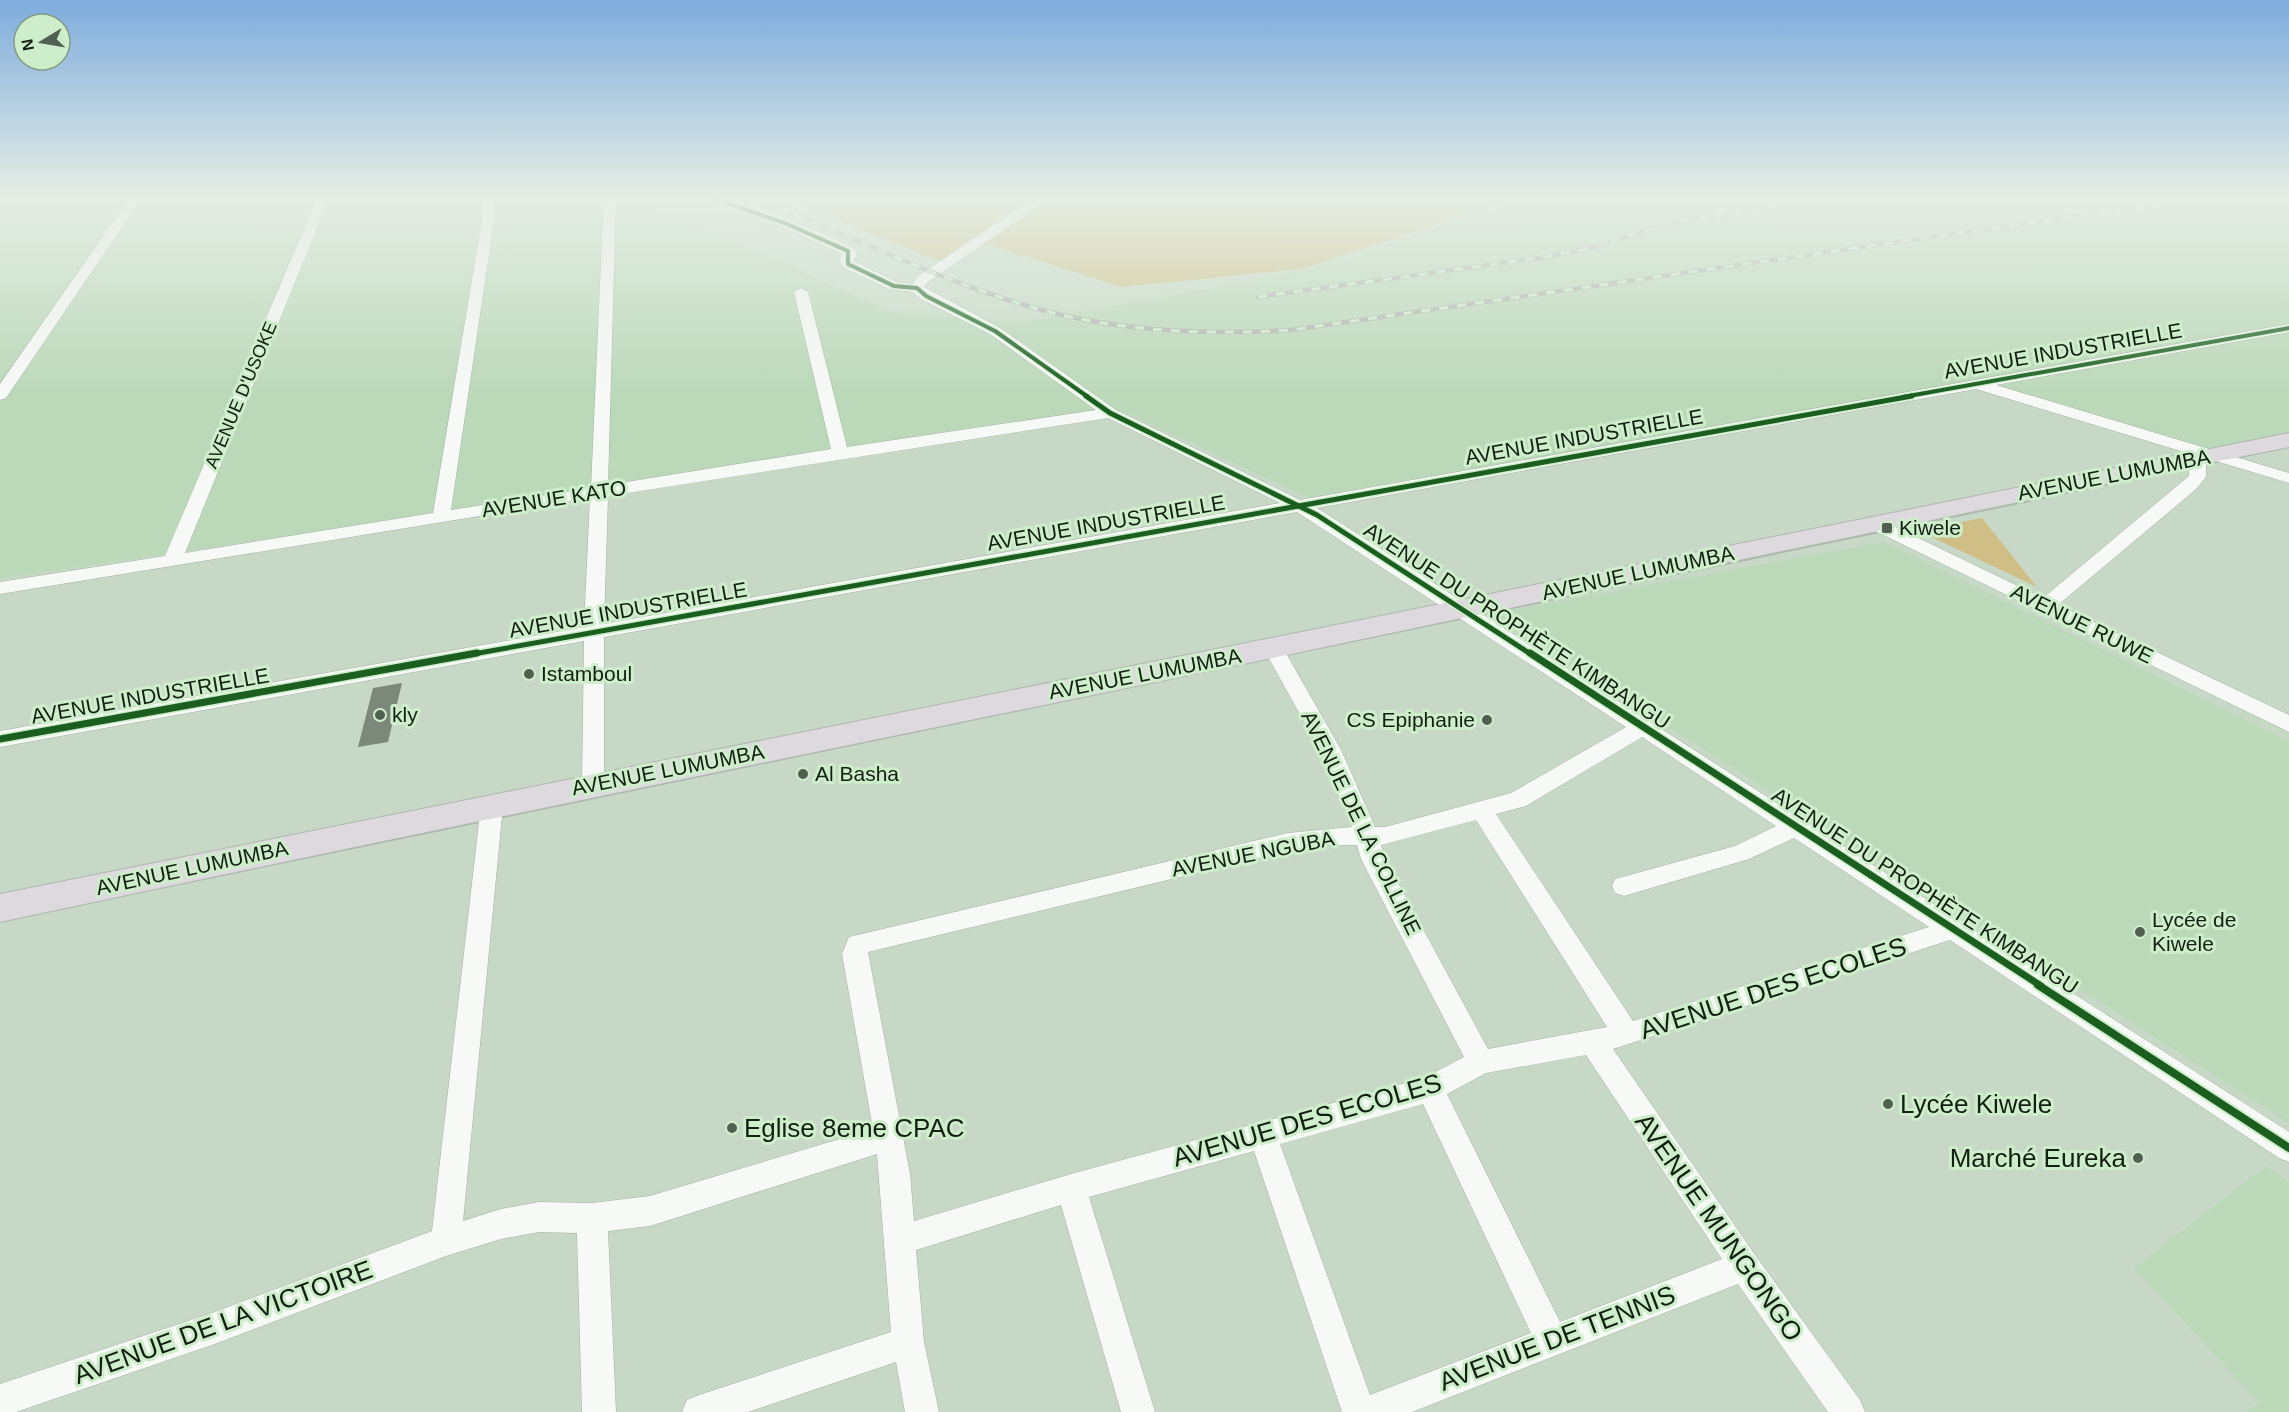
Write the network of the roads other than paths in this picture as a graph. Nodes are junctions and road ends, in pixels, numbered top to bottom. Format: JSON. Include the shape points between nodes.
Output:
{"nodes":[{"id":1,"x":92,"y":262,"type":"edge"},
{"id":2,"x":297,"y":262,"type":"edge"},
{"id":3,"x":481,"y":262,"type":"edge"},
{"id":4,"x":608,"y":262,"type":"edge"},
{"id":5,"x":846,"y":262,"type":"edge"},
{"id":6,"x":949,"y":262,"type":"edge"},
{"id":7,"x":917,"y":288,"type":"junction"},
{"id":8,"x":801,"y":292,"type":"dead end"},
{"id":9,"x":2289,"y":328,"type":"edge"},
{"id":10,"x":1975,"y":384,"type":"junction"},
{"id":11,"x":0,"y":395,"type":"edge"},
{"id":12,"x":1110,"y":413,"type":"junction"},
{"id":13,"x":2289,"y":440,"type":"edge"},
{"id":14,"x":840,"y":453,"type":"junction"},
{"id":15,"x":2206,"y":458,"type":"junction"},
{"id":16,"x":2289,"y":478,"type":"edge"},
{"id":17,"x":600,"y":491,"type":"junction"},
{"id":18,"x":1299,"y":505,"type":"junction"},
{"id":19,"x":441,"y":517,"type":"junction"},
{"id":20,"x":1875,"y":524,"type":"junction"},
{"id":21,"x":172,"y":561,"type":"junction"},
{"id":22,"x":0,"y":588,"type":"edge"},
{"id":23,"x":2045,"y":606,"type":"junction"},
{"id":24,"x":1461,"y":609,"type":"junction"},
{"id":25,"x":594,"y":633,"type":"junction"},
{"id":26,"x":1273,"y":648,"type":"junction"},
{"id":27,"x":2289,"y":724,"type":"edge"},
{"id":28,"x":1642,"y":727,"type":"junction"},
{"id":29,"x":0,"y":739,"type":"edge"},
{"id":30,"x":592,"y":785,"type":"junction"},
{"id":31,"x":492,"y":806,"type":"junction"},
{"id":32,"x":1482,"y":811,"type":"junction"},
{"id":33,"x":1796,"y":827,"type":"junction"},
{"id":34,"x":1368,"y":836,"type":"junction"},
{"id":35,"x":1624,"y":886,"type":"dead end"},
{"id":36,"x":0,"y":908,"type":"edge"},
{"id":37,"x":1953,"y":929,"type":"junction"},
{"id":38,"x":1627,"y":1035,"type":"junction"},
{"id":39,"x":1591,"y":1040,"type":"junction"},
{"id":40,"x":1481,"y":1062,"type":"junction"},
{"id":41,"x":1430,"y":1089,"type":"junction"},
{"id":42,"x":1262,"y":1134,"type":"junction"},
{"id":43,"x":889,"y":1137,"type":"junction"},
{"id":44,"x":2289,"y":1148,"type":"edge"},
{"id":45,"x":1071,"y":1188,"type":"junction"},
{"id":46,"x":591,"y":1218,"type":"junction"},
{"id":47,"x":901,"y":1240,"type":"junction"},
{"id":48,"x":446,"y":1241,"type":"junction"},
{"id":49,"x":1744,"y":1266,"type":"junction"},
{"id":50,"x":1551,"y":1339,"type":"junction"},
{"id":51,"x":908,"y":1342,"type":"junction"},
{"id":52,"x":0,"y":1401,"type":"edge"},
{"id":53,"x":599,"y":1412,"type":"edge"},
{"id":54,"x":699,"y":1412,"type":"edge"},
{"id":55,"x":922,"y":1412,"type":"edge"},
{"id":56,"x":1138,"y":1412,"type":"edge"},
{"id":57,"x":1359,"y":1412,"type":"edge"},
{"id":58,"x":1370,"y":1412,"type":"edge"},
{"id":59,"x":1848,"y":1412,"type":"edge"}],
"edges":[{"from":1,"to":11,"type":"street"},
{"from":2,"to":21,"type":"street","name":"AVENUE D'USOKE"},
{"from":3,"to":19,"type":"street"},
{"from":4,"to":17,"type":"street"},
{"from":5,"to":7,"type":"street","name":"AVENUE DU PROPHÈTE KIMBANGU","via":[[894,286]]},
{"from":6,"to":7,"type":"street","via":[[923,279]]},
{"from":7,"to":12,"type":"street","name":"AVENUE DU PROPHÈTE KIMBANGU","via":[[995,332]]},
{"from":8,"to":14,"type":"street"},
{"from":9,"to":10,"type":"street","name":"AVENUE INDUSTRIELLE"},
{"from":10,"to":15,"type":"street"},
{"from":10,"to":18,"type":"street","name":"AVENUE INDUSTRIELLE"},
{"from":12,"to":14,"type":"street","name":"AVENUE KATO"},
{"from":12,"to":18,"type":"street","name":"AVENUE DU PROPHÈTE KIMBANGU"},
{"from":13,"to":15,"type":"highway","name":"AVENUE LUMUMBA"},
{"from":14,"to":17,"type":"street","name":"AVENUE KATO"},
{"from":15,"to":16,"type":"street"},
{"from":15,"to":20,"type":"highway","name":"AVENUE LUMUMBA"},
{"from":15,"to":23,"type":"street","via":[[2189,486]]},
{"from":17,"to":19,"type":"street","name":"AVENUE KATO"},
{"from":17,"to":25,"type":"street"},
{"from":18,"to":24,"type":"street","name":"AVENUE DU PROPHÈTE KIMBANGU"},
{"from":18,"to":25,"type":"street","name":"AVENUE INDUSTRIELLE"},
{"from":19,"to":21,"type":"street","name":"AVENUE KATO"},
{"from":20,"to":23,"type":"street","name":"AVENUE RUWE"},
{"from":20,"to":24,"type":"highway","name":"AVENUE LUMUMBA"},
{"from":21,"to":22,"type":"street","name":"AVENUE KATO"},
{"from":23,"to":27,"type":"street","name":"AVENUE RUWE"},
{"from":24,"to":26,"type":"highway","name":"AVENUE LUMUMBA"},
{"from":24,"to":28,"type":"street","name":"AVENUE DU PROPHÈTE KIMBANGU"},
{"from":25,"to":29,"type":"street","name":"AVENUE INDUSTRIELLE"},
{"from":25,"to":30,"type":"street"},
{"from":26,"to":30,"type":"highway","name":"AVENUE LUMUMBA"},
{"from":26,"to":34,"type":"street","name":"AVENUE DE LA COLLINE","via":[[1344,778]]},
{"from":28,"to":32,"type":"street","name":"AVENUE NGUBA","via":[[1518,800]]},
{"from":28,"to":33,"type":"street","name":"AVENUE DU PROPHÈTE KIMBANGU"},
{"from":30,"to":31,"type":"highway","name":"AVENUE LUMUMBA"},
{"from":31,"to":36,"type":"highway","name":"AVENUE LUMUMBA"},
{"from":31,"to":48,"type":"street"},
{"from":32,"to":34,"type":"street","name":"AVENUE NGUBA","via":[[1385,836]]},
{"from":32,"to":38,"type":"street"},
{"from":33,"to":35,"type":"street","via":[[1741,854]]},
{"from":33,"to":37,"type":"street","name":"AVENUE DU PROPHÈTE KIMBANGU"},
{"from":34,"to":40,"type":"street","name":"AVENUE DE LA COLLINE","via":[[1374,859]]},
{"from":34,"to":43,"type":"street","name":"AVENUE NGUBA","via":[[1288,842],[862,942],[855,954]]},
{"from":37,"to":38,"type":"street","name":"AVENUE DES ECOLES"},
{"from":37,"to":44,"type":"street","name":"AVENUE DU PROPHÈTE KIMBANGU"},
{"from":38,"to":39,"type":"street","name":"AVENUE DES ECOLES"},
{"from":39,"to":40,"type":"street","name":"AVENUE DES ECOLES"},
{"from":39,"to":49,"type":"street","name":"AVENUE MUNGONGO"},
{"from":40,"to":41,"type":"street","name":"AVENUE DES ECOLES"},
{"from":41,"to":42,"type":"street","name":"AVENUE DES ECOLES"},
{"from":41,"to":50,"type":"street"},
{"from":42,"to":45,"type":"street","name":"AVENUE DES ECOLES"},
{"from":42,"to":57,"type":"street"},
{"from":43,"to":46,"type":"street","name":"AVENUE DE LA VICTOIRE","via":[[650,1211]]},
{"from":43,"to":47,"type":"street"},
{"from":45,"to":47,"type":"street","name":"AVENUE DES ECOLES"},
{"from":45,"to":56,"type":"street"},
{"from":46,"to":48,"type":"street","name":"AVENUE DE LA VICTOIRE","via":[[539,1217]]},
{"from":46,"to":53,"type":"street"},
{"from":47,"to":51,"type":"street"},
{"from":48,"to":52,"type":"street","name":"AVENUE DE LA VICTOIRE","via":[[212,1329]]},
{"from":49,"to":50,"type":"street","name":"AVENUE DE TENNIS"},
{"from":49,"to":59,"type":"street","name":"AVENUE MUNGONGO"},
{"from":50,"to":58,"type":"street","name":"AVENUE DE TENNIS"},
{"from":51,"to":54,"type":"street"},
{"from":51,"to":55,"type":"street"}]}
